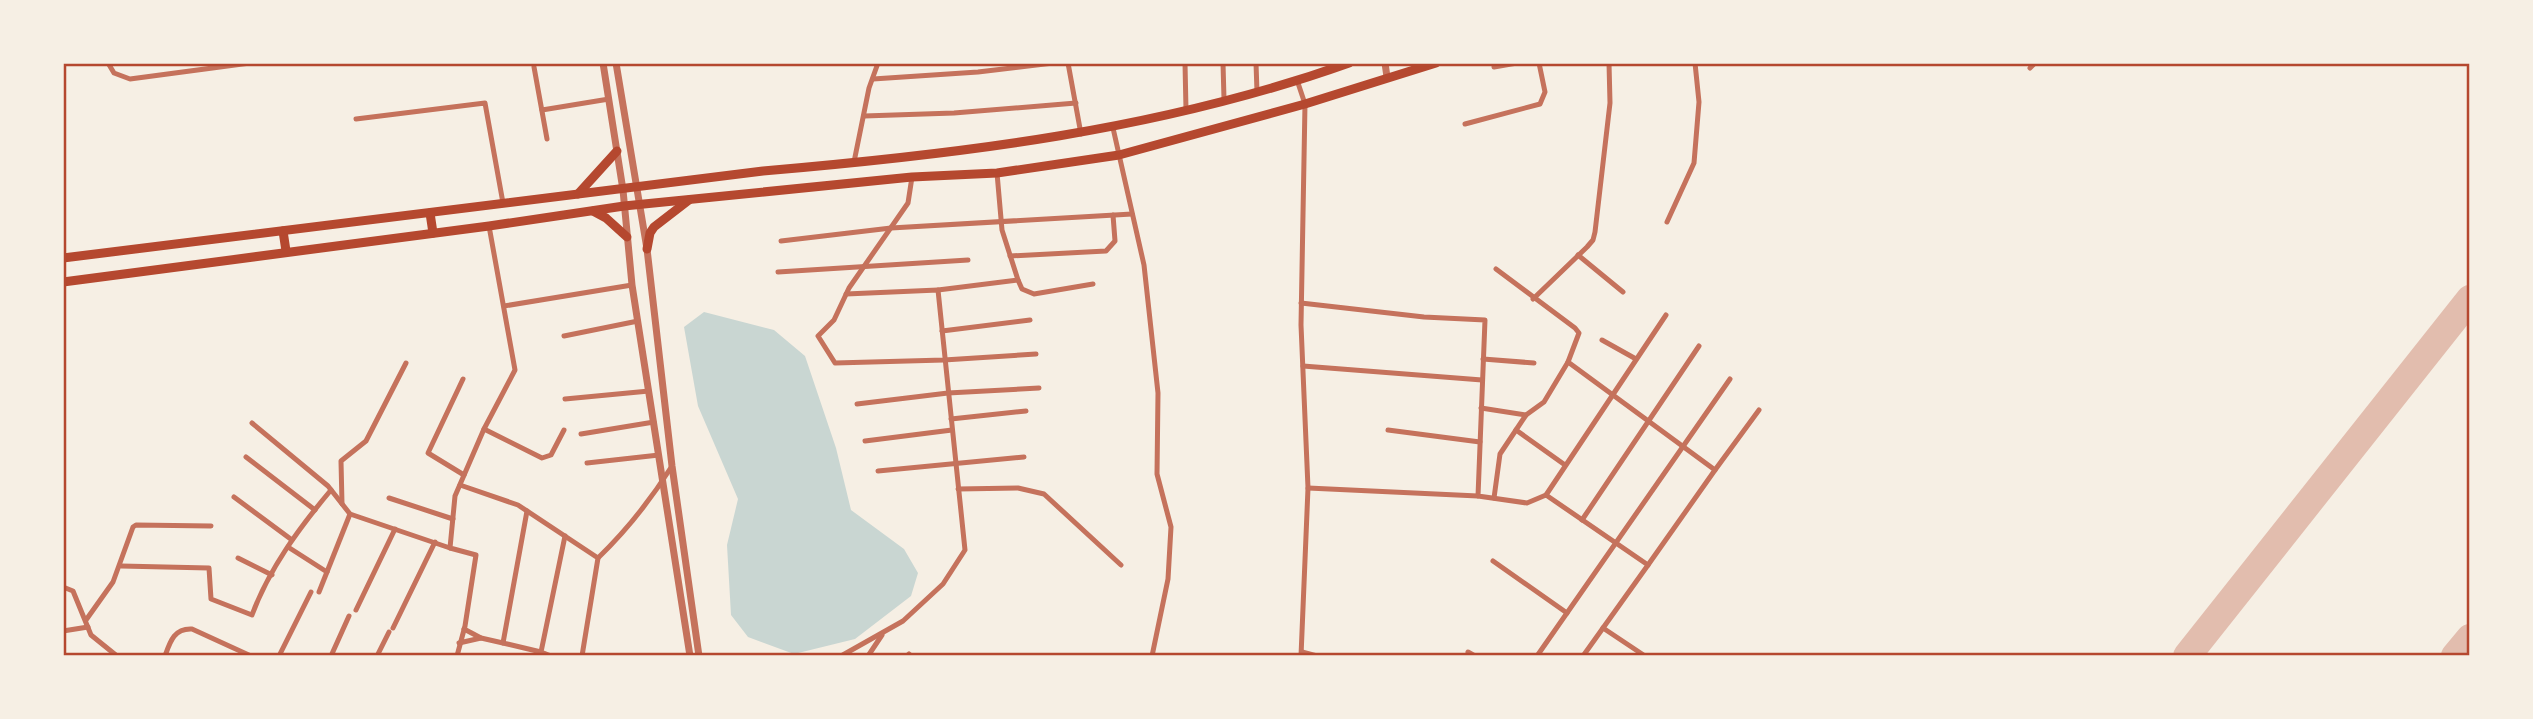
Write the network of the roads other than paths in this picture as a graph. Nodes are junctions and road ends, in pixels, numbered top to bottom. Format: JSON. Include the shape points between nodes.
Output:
{"nodes":[{"id":1,"x":108,"y":63,"type":"edge"},
{"id":2,"x":250,"y":63,"type":"edge"},
{"id":3,"x":603,"y":63,"type":"edge"},
{"id":4,"x":616,"y":63,"type":"edge"},
{"id":5,"x":878,"y":63,"type":"edge"},
{"id":6,"x":1053,"y":63,"type":"edge"},
{"id":7,"x":1068,"y":63,"type":"edge"},
{"id":8,"x":1185,"y":63,"type":"edge"},
{"id":9,"x":1223,"y":63,"type":"edge"},
{"id":10,"x":1256,"y":63,"type":"edge"},
{"id":11,"x":1349,"y":63,"type":"edge"},
{"id":12,"x":1385,"y":63,"type":"edge"},
{"id":13,"x":1436,"y":63,"type":"edge"},
{"id":14,"x":1517,"y":63,"type":"edge"},
{"id":15,"x":1539,"y":63,"type":"edge"},
{"id":16,"x":1609,"y":63,"type":"edge"},
{"id":17,"x":1695,"y":63,"type":"edge"},
{"id":18,"x":534,"y":67,"type":"dead end"},
{"id":19,"x":1404,"y":67,"type":"edge"},
{"id":20,"x":1494,"y":68,"type":"dead end"},
{"id":21,"x":1387,"y":77,"type":"junction"},
{"id":22,"x":873,"y":79,"type":"junction"},
{"id":23,"x":1297,"y":80,"type":"junction"},
{"id":24,"x":1257,"y":92,"type":"junction"},
{"id":25,"x":609,"y":99,"type":"junction"},
{"id":26,"x":1224,"y":99,"type":"junction"},
{"id":27,"x":1076,"y":103,"type":"junction"},
{"id":28,"x":1305,"y":104,"type":"junction"},
{"id":29,"x":542,"y":110,"type":"junction"},
{"id":30,"x":1186,"y":110,"type":"junction"},
{"id":31,"x":864,"y":116,"type":"junction"},
{"id":32,"x":356,"y":119,"type":"dead end"},
{"id":33,"x":1465,"y":124,"type":"dead end"},
{"id":34,"x":1113,"y":128,"type":"junction"},
{"id":35,"x":1082,"y":134,"type":"junction"},
{"id":36,"x":547,"y":139,"type":"dead end"},
{"id":37,"x":617,"y":151,"type":"junction"},
{"id":38,"x":1119,"y":155,"type":"junction"},
{"id":39,"x":854,"y":163,"type":"junction"},
{"id":40,"x":997,"y":173,"type":"junction"},
{"id":41,"x":912,"y":177,"type":"junction"},
{"id":42,"x":637,"y":188,"type":"junction"},
{"id":43,"x":622,"y":190,"type":"junction"},
{"id":44,"x":578,"y":194,"type":"junction"},
{"id":45,"x":690,"y":199,"type":"junction"},
{"id":46,"x":503,"y":204,"type":"junction"},
{"id":47,"x":639,"y":205,"type":"junction"},
{"id":48,"x":624,"y":206,"type":"junction"},
{"id":49,"x":592,"y":211,"type":"junction"},
{"id":50,"x":429,"y":212,"type":"junction"},
{"id":51,"x":1132,"y":214,"type":"junction"},
{"id":52,"x":1112,"y":215,"type":"junction"},
{"id":53,"x":1001,"y":220,"type":"junction"},
{"id":54,"x":1667,"y":222,"type":"dead end"},
{"id":55,"x":489,"y":226,"type":"junction"},
{"id":56,"x":891,"y":228,"type":"junction"},
{"id":57,"x":283,"y":231,"type":"junction"},
{"id":58,"x":433,"y":233,"type":"junction"},
{"id":59,"x":627,"y":237,"type":"junction"},
{"id":60,"x":781,"y":241,"type":"dead end"},
{"id":61,"x":648,"y":249,"type":"junction"},
{"id":62,"x":286,"y":251,"type":"junction"},
{"id":63,"x":1578,"y":255,"type":"junction"},
{"id":64,"x":1010,"y":256,"type":"junction"},
{"id":65,"x":63,"y":258,"type":"edge"},
{"id":66,"x":968,"y":260,"type":"dead end"},
{"id":67,"x":863,"y":268,"type":"junction"},
{"id":68,"x":1496,"y":269,"type":"dead end"},
{"id":69,"x":778,"y":272,"type":"dead end"},
{"id":70,"x":1018,"y":280,"type":"junction"},
{"id":71,"x":63,"y":282,"type":"edge"},
{"id":72,"x":1093,"y":284,"type":"dead end"},
{"id":73,"x":632,"y":285,"type":"junction"},
{"id":74,"x":938,"y":290,"type":"junction"},
{"id":75,"x":1623,"y":292,"type":"dead end"},
{"id":76,"x":846,"y":294,"type":"junction"},
{"id":77,"x":1533,"y":299,"type":"junction"},
{"id":78,"x":1301,"y":303,"type":"junction"},
{"id":79,"x":504,"y":306,"type":"junction"},
{"id":80,"x":1665,"y":315,"type":"dead end"},
{"id":81,"x":1030,"y":320,"type":"dead end"},
{"id":82,"x":638,"y":321,"type":"junction"},
{"id":83,"x":942,"y":331,"type":"junction"},
{"id":84,"x":564,"y":336,"type":"dead end"},
{"id":85,"x":1602,"y":340,"type":"dead end"},
{"id":86,"x":1699,"y":346,"type":"dead end"},
{"id":87,"x":1036,"y":354,"type":"dead end"},
{"id":88,"x":1483,"y":359,"type":"junction"},
{"id":89,"x":1636,"y":359,"type":"junction"},
{"id":90,"x":944,"y":360,"type":"junction"},
{"id":91,"x":1568,"y":362,"type":"junction"},
{"id":92,"x":406,"y":363,"type":"dead end"},
{"id":93,"x":1534,"y":363,"type":"dead end"},
{"id":94,"x":1303,"y":366,"type":"junction"},
{"id":95,"x":463,"y":379,"type":"dead end"},
{"id":96,"x":1730,"y":379,"type":"dead end"},
{"id":97,"x":1482,"y":380,"type":"junction"},
{"id":98,"x":1039,"y":388,"type":"dead end"},
{"id":99,"x":649,"y":391,"type":"junction"},
{"id":100,"x":948,"y":393,"type":"junction"},
{"id":101,"x":1611,"y":395,"type":"junction"},
{"id":102,"x":565,"y":399,"type":"dead end"},
{"id":103,"x":857,"y":404,"type":"dead end"},
{"id":104,"x":1481,"y":408,"type":"junction"},
{"id":105,"x":1759,"y":410,"type":"dead end"},
{"id":106,"x":1026,"y":411,"type":"dead end"},
{"id":107,"x":1526,"y":415,"type":"junction"},
{"id":108,"x":951,"y":419,"type":"junction"},
{"id":109,"x":654,"y":422,"type":"junction"},
{"id":110,"x":1648,"y":422,"type":"junction"},
{"id":111,"x":252,"y":423,"type":"dead end"},
{"id":112,"x":484,"y":429,"type":"junction"},
{"id":113,"x":564,"y":430,"type":"dead end"},
{"id":114,"x":952,"y":430,"type":"junction"},
{"id":115,"x":1388,"y":430,"type":"dead end"},
{"id":116,"x":1516,"y":430,"type":"junction"},
{"id":117,"x":581,"y":434,"type":"dead end"},
{"id":118,"x":865,"y":441,"type":"dead end"},
{"id":119,"x":1480,"y":442,"type":"junction"},
{"id":120,"x":1683,"y":445,"type":"junction"},
{"id":121,"x":659,"y":455,"type":"junction"},
{"id":122,"x":246,"y":457,"type":"dead end"},
{"id":123,"x":1024,"y":457,"type":"dead end"},
{"id":124,"x":587,"y":463,"type":"dead end"},
{"id":125,"x":955,"y":463,"type":"junction"},
{"id":126,"x":1565,"y":465,"type":"junction"},
{"id":127,"x":672,"y":466,"type":"junction"},
{"id":128,"x":1715,"y":470,"type":"junction"},
{"id":129,"x":878,"y":471,"type":"dead end"},
{"id":130,"x":464,"y":475,"type":"junction"},
{"id":131,"x":664,"y":480,"type":"junction"},
{"id":132,"x":460,"y":485,"type":"junction"},
{"id":133,"x":1308,"y":488,"type":"junction"},
{"id":134,"x":958,"y":489,"type":"junction"},
{"id":135,"x":331,"y":490,"type":"junction"},
{"id":136,"x":1546,"y":495,"type":"junction"},
{"id":137,"x":1478,"y":496,"type":"junction"},
{"id":138,"x":234,"y":497,"type":"dead end"},
{"id":139,"x":389,"y":498,"type":"dead end"},
{"id":140,"x":1494,"y":498,"type":"junction"},
{"id":141,"x":342,"y":505,"type":"junction"},
{"id":142,"x":315,"y":510,"type":"junction"},
{"id":143,"x":527,"y":511,"type":"junction"},
{"id":144,"x":350,"y":514,"type":"junction"},
{"id":145,"x":453,"y":519,"type":"junction"},
{"id":146,"x":1582,"y":520,"type":"junction"},
{"id":147,"x":211,"y":526,"type":"dead end"},
{"id":148,"x":396,"y":529,"type":"junction"},
{"id":149,"x":565,"y":536,"type":"junction"},
{"id":150,"x":292,"y":540,"type":"junction"},
{"id":151,"x":435,"y":542,"type":"junction"},
{"id":152,"x":1615,"y":543,"type":"junction"},
{"id":153,"x":288,"y":547,"type":"junction"},
{"id":154,"x":450,"y":548,"type":"junction"},
{"id":155,"x":238,"y":558,"type":"dead end"},
{"id":156,"x":598,"y":558,"type":"junction"},
{"id":157,"x":1493,"y":561,"type":"dead end"},
{"id":158,"x":1121,"y":565,"type":"dead end"},
{"id":159,"x":1648,"y":565,"type":"junction"},
{"id":160,"x":121,"y":566,"type":"junction"},
{"id":161,"x":327,"y":572,"type":"junction"},
{"id":162,"x":272,"y":575,"type":"junction"},
{"id":163,"x":63,"y":587,"type":"edge"},
{"id":164,"x":311,"y":592,"type":"dead end"},
{"id":165,"x":318,"y":592,"type":"dead end"},
{"id":166,"x":356,"y":610,"type":"dead end"},
{"id":167,"x":1567,"y":612,"type":"junction"},
{"id":168,"x":349,"y":616,"type":"dead end"},
{"id":169,"x":87,"y":624,"type":"junction"},
{"id":170,"x":1602,"y":628,"type":"junction"},
{"id":171,"x":464,"y":629,"type":"junction"},
{"id":172,"x":63,"y":631,"type":"edge"},
{"id":173,"x":884,"y":632,"type":"junction"},
{"id":174,"x":481,"y":638,"type":"junction"},
{"id":175,"x":459,"y":643,"type":"junction"},
{"id":176,"x":503,"y":643,"type":"junction"},
{"id":177,"x":541,"y":652,"type":"junction"},
{"id":178,"x":1468,"y":652,"type":"dead end"},
{"id":179,"x":1301,"y":654,"type":"edge"},
{"id":180,"x":117,"y":656,"type":"edge"},
{"id":181,"x":165,"y":656,"type":"edge"},
{"id":182,"x":251,"y":656,"type":"edge"},
{"id":183,"x":279,"y":656,"type":"edge"},
{"id":184,"x":331,"y":656,"type":"edge"},
{"id":185,"x":377,"y":656,"type":"edge"},
{"id":186,"x":457,"y":656,"type":"edge"},
{"id":187,"x":551,"y":656,"type":"edge"},
{"id":188,"x":582,"y":656,"type":"edge"},
{"id":189,"x":690,"y":656,"type":"edge"},
{"id":190,"x":699,"y":656,"type":"edge"},
{"id":191,"x":841,"y":656,"type":"edge"},
{"id":192,"x":868,"y":656,"type":"edge"},
{"id":193,"x":1152,"y":656,"type":"edge"},
{"id":194,"x":1317,"y":656,"type":"edge"},
{"id":195,"x":1475,"y":656,"type":"edge"},
{"id":196,"x":1537,"y":656,"type":"edge"},
{"id":197,"x":1583,"y":656,"type":"edge"},
{"id":198,"x":1645,"y":656,"type":"edge"}],
"edges":[{"from":1,"to":2,"type":"street","via":[[114,73],[130,79]]},
{"from":3,"to":25,"type":"street"},
{"from":4,"to":42,"type":"street"},
{"from":5,"to":22,"type":"street"},
{"from":6,"to":22,"type":"street"},
{"from":7,"to":27,"type":"street"},
{"from":8,"to":30,"type":"street"},
{"from":9,"to":26,"type":"street"},
{"from":10,"to":24,"type":"street"},
{"from":11,"to":23,"type":"main road"},
{"from":12,"to":21,"type":"street"},
{"from":13,"to":19,"type":"main road"},
{"from":14,"to":20,"type":"street"},
{"from":15,"to":33,"type":"street","via":[[1545,92],[1540,104]]},
{"from":16,"to":63,"type":"street","via":[[1610,103],[1595,232]]},
{"from":17,"to":54,"type":"street","via":[[1699,102],[1694,163]]},
{"from":18,"to":29,"type":"street"},
{"from":19,"to":21,"type":"main road"},
{"from":21,"to":28,"type":"main road"},
{"from":22,"to":31,"type":"street"},
{"from":23,"to":24,"type":"main road"},
{"from":23,"to":28,"type":"street"},
{"from":24,"to":26,"type":"main road"},
{"from":25,"to":29,"type":"street"},
{"from":25,"to":37,"type":"street"},
{"from":26,"to":30,"type":"main road"},
{"from":27,"to":31,"type":"street"},
{"from":27,"to":35,"type":"street"},
{"from":28,"to":38,"type":"main road"},
{"from":28,"to":78,"type":"street"},
{"from":29,"to":36,"type":"street"},
{"from":30,"to":34,"type":"main road"},
{"from":31,"to":39,"type":"street"},
{"from":32,"to":46,"type":"street","via":[[485,103]]},
{"from":34,"to":35,"type":"main road"},
{"from":34,"to":38,"type":"street"},
{"from":35,"to":39,"type":"main road"},
{"from":37,"to":43,"type":"street"},
{"from":37,"to":44,"type":"main road"},
{"from":38,"to":40,"type":"main road"},
{"from":38,"to":51,"type":"street"},
{"from":39,"to":42,"type":"main road"},
{"from":40,"to":41,"type":"main road"},
{"from":40,"to":53,"type":"street"},
{"from":41,"to":45,"type":"main road"},
{"from":41,"to":56,"type":"street","via":[[908,203]]},
{"from":42,"to":43,"type":"main road"},
{"from":42,"to":47,"type":"street"},
{"from":43,"to":44,"type":"main road"},
{"from":43,"to":48,"type":"street"},
{"from":44,"to":46,"type":"main road"},
{"from":45,"to":47,"type":"main road"},
{"from":45,"to":61,"type":"main road","via":[[654,227]]},
{"from":46,"to":50,"type":"main road"},
{"from":47,"to":48,"type":"main road"},
{"from":47,"to":61,"type":"street"},
{"from":48,"to":49,"type":"main road"},
{"from":48,"to":59,"type":"street"},
{"from":49,"to":55,"type":"main road"},
{"from":49,"to":59,"type":"main road"},
{"from":50,"to":57,"type":"main road"},
{"from":50,"to":58,"type":"main road"},
{"from":51,"to":52,"type":"street"},
{"from":51,"to":193,"type":"street","via":[[1144,265],[1158,393],[1157,474],[1171,527],[1168,579]]},
{"from":52,"to":53,"type":"street"},
{"from":52,"to":64,"type":"street","via":[[1115,241],[1106,251]]},
{"from":53,"to":56,"type":"street"},
{"from":53,"to":64,"type":"street"},
{"from":55,"to":58,"type":"main road"},
{"from":55,"to":79,"type":"street"},
{"from":56,"to":60,"type":"street"},
{"from":56,"to":67,"type":"street"},
{"from":57,"to":62,"type":"main road"},
{"from":57,"to":65,"type":"main road"},
{"from":58,"to":62,"type":"main road"},
{"from":59,"to":73,"type":"street"},
{"from":61,"to":127,"type":"street"},
{"from":62,"to":71,"type":"main road"},
{"from":63,"to":75,"type":"street"},
{"from":63,"to":77,"type":"street"},
{"from":64,"to":70,"type":"street"},
{"from":66,"to":67,"type":"street"},
{"from":67,"to":69,"type":"street"},
{"from":67,"to":76,"type":"street"},
{"from":68,"to":77,"type":"street"},
{"from":70,"to":72,"type":"street","via":[[1022,289],[1034,293]]},
{"from":70,"to":74,"type":"street"},
{"from":73,"to":79,"type":"street"},
{"from":73,"to":82,"type":"street"},
{"from":74,"to":76,"type":"street"},
{"from":74,"to":83,"type":"street"},
{"from":76,"to":90,"type":"street","via":[[834,320],[818,336],[835,363]]},
{"from":77,"to":91,"type":"street","via":[[1579,333]]},
{"from":78,"to":88,"type":"street","via":[[1485,320]]},
{"from":78,"to":94,"type":"street"},
{"from":79,"to":112,"type":"street","via":[[515,370]]},
{"from":80,"to":89,"type":"street"},
{"from":81,"to":83,"type":"street"},
{"from":82,"to":84,"type":"street"},
{"from":82,"to":99,"type":"street"},
{"from":83,"to":90,"type":"street"},
{"from":85,"to":89,"type":"street"},
{"from":86,"to":110,"type":"street"},
{"from":87,"to":90,"type":"street"},
{"from":88,"to":93,"type":"street"},
{"from":88,"to":97,"type":"street"},
{"from":89,"to":101,"type":"street"},
{"from":90,"to":100,"type":"street"},
{"from":91,"to":101,"type":"street"},
{"from":91,"to":107,"type":"street","via":[[1544,402]]},
{"from":92,"to":141,"type":"street","via":[[366,441],[341,461]]},
{"from":94,"to":97,"type":"street"},
{"from":94,"to":133,"type":"street"},
{"from":95,"to":130,"type":"street","via":[[428,453]]},
{"from":96,"to":120,"type":"street"},
{"from":97,"to":104,"type":"street"},
{"from":98,"to":100,"type":"street"},
{"from":99,"to":102,"type":"street"},
{"from":99,"to":109,"type":"street"},
{"from":100,"to":103,"type":"street"},
{"from":100,"to":108,"type":"street"},
{"from":101,"to":110,"type":"street"},
{"from":101,"to":126,"type":"street"},
{"from":104,"to":107,"type":"street"},
{"from":104,"to":119,"type":"street"},
{"from":105,"to":128,"type":"street"},
{"from":106,"to":108,"type":"street"},
{"from":107,"to":116,"type":"street"},
{"from":108,"to":114,"type":"street"},
{"from":109,"to":117,"type":"street"},
{"from":109,"to":121,"type":"street"},
{"from":110,"to":120,"type":"street"},
{"from":110,"to":146,"type":"street"},
{"from":111,"to":135,"type":"street"},
{"from":112,"to":113,"type":"street","via":[[542,458],[551,455]]},
{"from":112,"to":130,"type":"street"},
{"from":114,"to":118,"type":"street"},
{"from":114,"to":125,"type":"street"},
{"from":115,"to":119,"type":"street"},
{"from":116,"to":126,"type":"street"},
{"from":116,"to":140,"type":"street","via":[[1500,454]]},
{"from":119,"to":137,"type":"street"},
{"from":120,"to":128,"type":"street"},
{"from":120,"to":152,"type":"street"},
{"from":121,"to":124,"type":"street"},
{"from":121,"to":131,"type":"street"},
{"from":122,"to":142,"type":"street"},
{"from":123,"to":125,"type":"street"},
{"from":125,"to":129,"type":"street"},
{"from":125,"to":134,"type":"street"},
{"from":126,"to":136,"type":"street"},
{"from":127,"to":131,"type":"street"},
{"from":127,"to":190,"type":"street"},
{"from":128,"to":159,"type":"street"},
{"from":130,"to":132,"type":"street"},
{"from":131,"to":156,"type":"street","via":[[623,534]]},
{"from":131,"to":189,"type":"street"},
{"from":132,"to":143,"type":"street"},
{"from":132,"to":145,"type":"street"},
{"from":133,"to":137,"type":"street"},
{"from":133,"to":179,"type":"street"},
{"from":134,"to":158,"type":"street","via":[[1018,488],[1044,494]]},
{"from":134,"to":173,"type":"street","via":[[965,550],[943,584]]},
{"from":135,"to":141,"type":"street"},
{"from":135,"to":142,"type":"street"},
{"from":136,"to":140,"type":"street","via":[[1527,503]]},
{"from":136,"to":146,"type":"street"},
{"from":137,"to":140,"type":"street"},
{"from":138,"to":150,"type":"street"},
{"from":139,"to":145,"type":"street"},
{"from":141,"to":144,"type":"street"},
{"from":142,"to":150,"type":"street"},
{"from":143,"to":149,"type":"street"},
{"from":143,"to":176,"type":"street"},
{"from":144,"to":148,"type":"street"},
{"from":144,"to":161,"type":"street"},
{"from":145,"to":154,"type":"street"},
{"from":146,"to":152,"type":"street"},
{"from":147,"to":160,"type":"street","via":[[136,525]]},
{"from":148,"to":151,"type":"street"},
{"from":148,"to":166,"type":"street"},
{"from":149,"to":156,"type":"street"},
{"from":149,"to":177,"type":"street"},
{"from":150,"to":153,"type":"street"},
{"from":151,"to":154,"type":"street"},
{"from":151,"to":185,"type":"street"},
{"from":152,"to":159,"type":"street"},
{"from":152,"to":167,"type":"street"},
{"from":153,"to":161,"type":"street"},
{"from":153,"to":162,"type":"street"},
{"from":154,"to":171,"type":"street","via":[[476,555]]},
{"from":155,"to":162,"type":"street"},
{"from":156,"to":188,"type":"street"},
{"from":157,"to":167,"type":"street"},
{"from":159,"to":170,"type":"street"},
{"from":160,"to":162,"type":"street","via":[[209,568],[212,599],[252,615]]},
{"from":160,"to":169,"type":"street"},
{"from":161,"to":165,"type":"street"},
{"from":163,"to":169,"type":"street","via":[[73,592]]},
{"from":164,"to":183,"type":"street"},
{"from":167,"to":196,"type":"street"},
{"from":168,"to":184,"type":"street"},
{"from":169,"to":172,"type":"street"},
{"from":169,"to":180,"type":"street","via":[[91,635]]},
{"from":170,"to":197,"type":"street"},
{"from":170,"to":198,"type":"street"},
{"from":171,"to":174,"type":"street"},
{"from":171,"to":175,"type":"street"},
{"from":173,"to":191,"type":"street"},
{"from":173,"to":192,"type":"street"},
{"from":174,"to":175,"type":"street"},
{"from":174,"to":176,"type":"street"},
{"from":175,"to":186,"type":"street"},
{"from":176,"to":177,"type":"street"},
{"from":177,"to":187,"type":"street"},
{"from":178,"to":195,"type":"street"},
{"from":179,"to":194,"type":"street"},
{"from":181,"to":182,"type":"street","via":[[171,639],[186,629]]}]}
